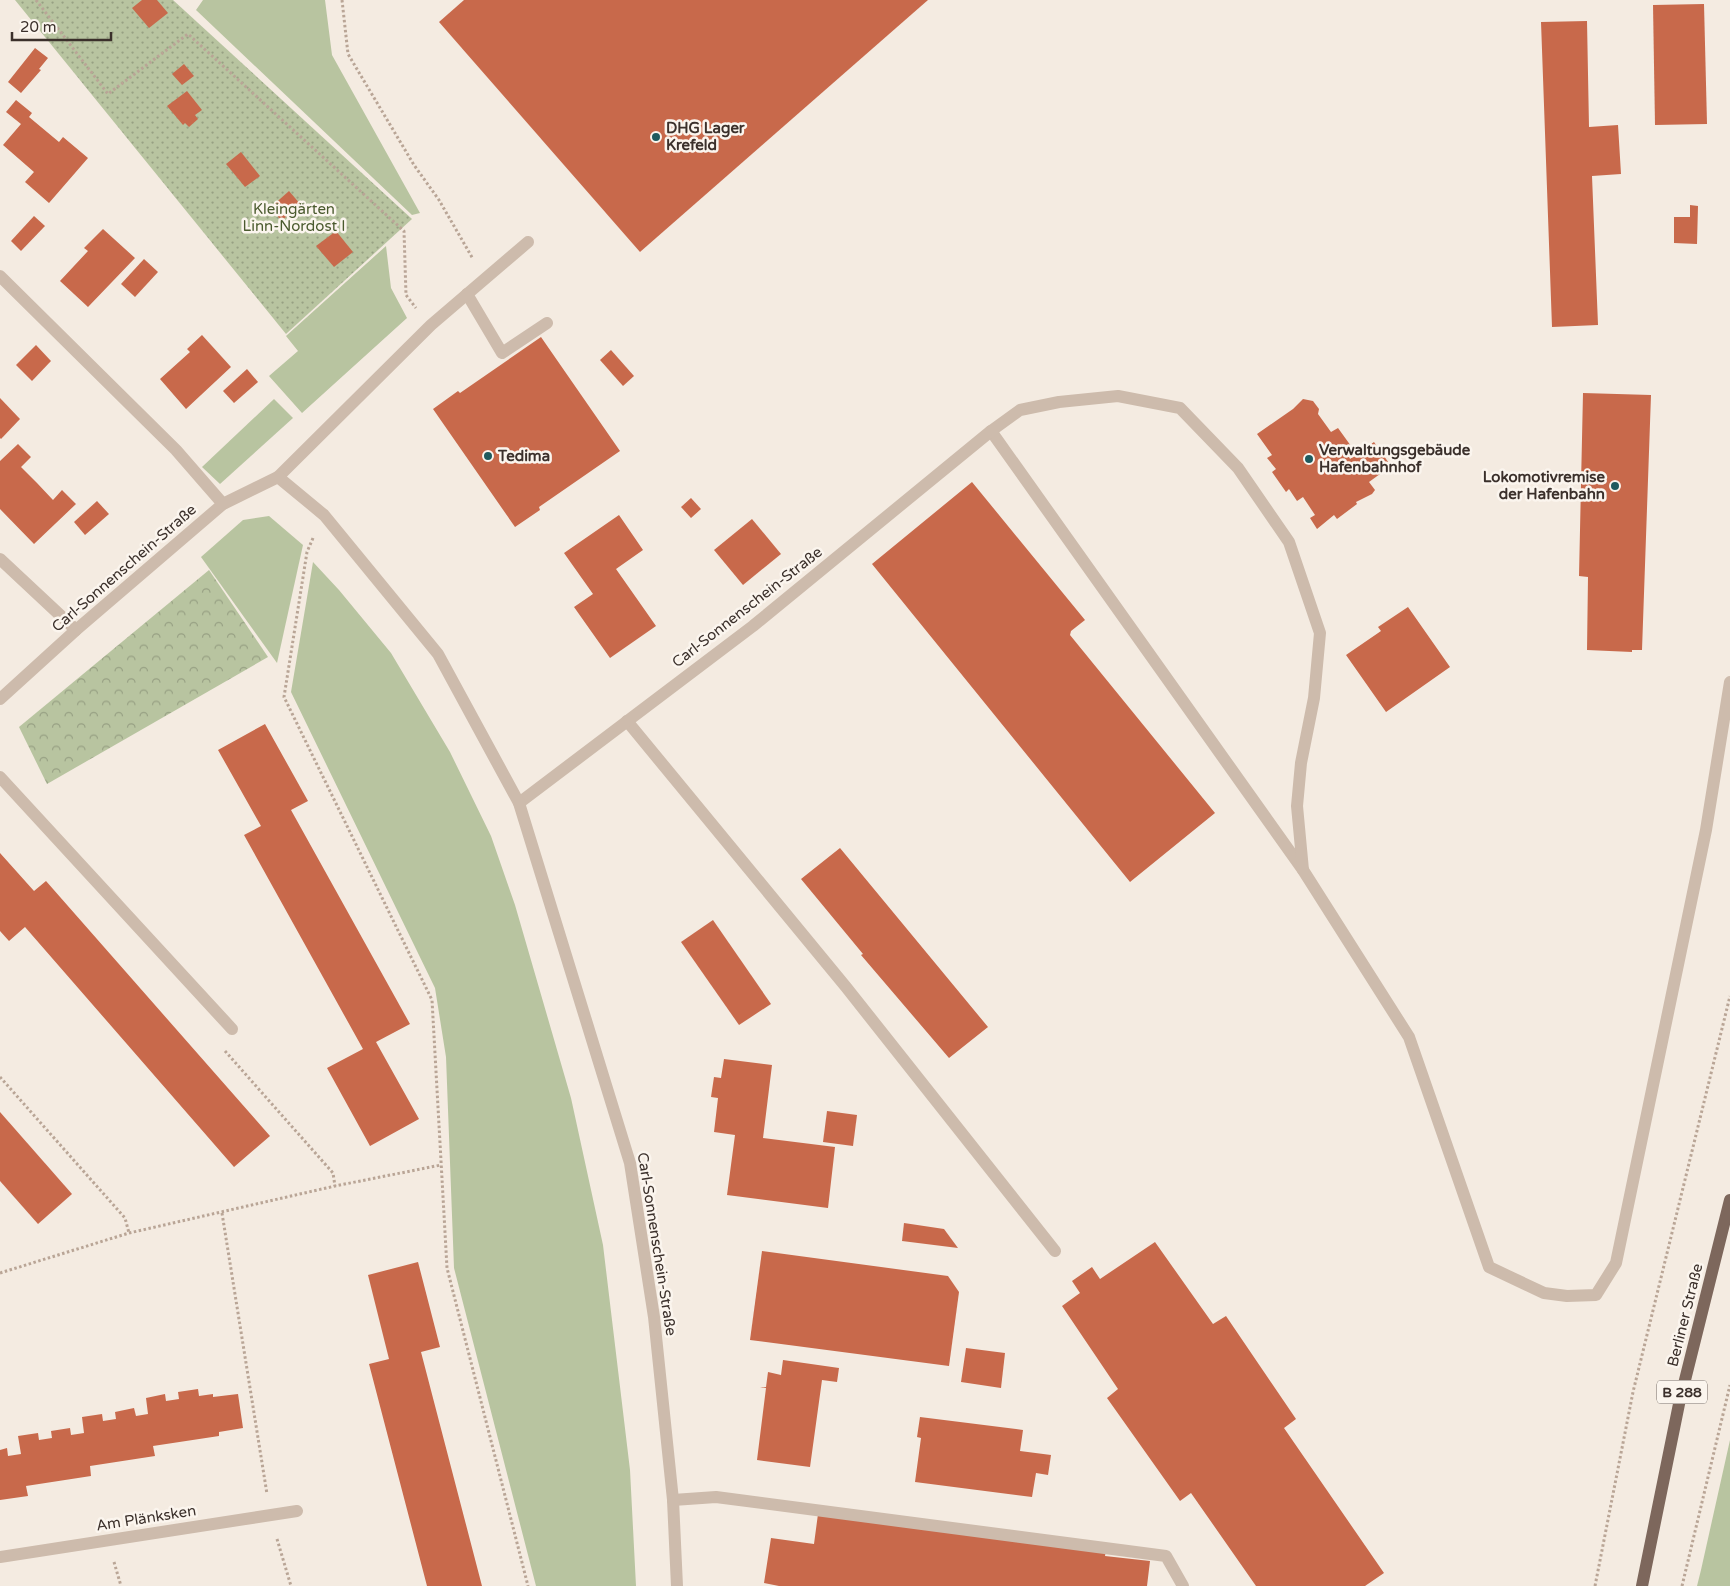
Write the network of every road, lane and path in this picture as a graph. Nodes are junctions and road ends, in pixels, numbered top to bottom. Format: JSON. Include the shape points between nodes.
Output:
{"nodes":[{"id":1,"x":36,"y":0,"type":"edge"},
{"id":2,"x":342,"y":0,"type":"edge"},
{"id":3,"x":528,"y":242,"type":"dead end"},
{"id":4,"x":0,"y":276,"type":"edge"},
{"id":5,"x":484,"y":278,"type":"junction"},
{"id":6,"x":467,"y":294,"type":"junction"},
{"id":7,"x":547,"y":323,"type":"dead end"},
{"id":8,"x":431,"y":325,"type":"junction"},
{"id":9,"x":991,"y":431,"type":"junction"},
{"id":10,"x":278,"y":477,"type":"junction"},
{"id":11,"x":223,"y":504,"type":"junction"},
{"id":12,"x":324,"y":516,"type":"junction"},
{"id":13,"x":0,"y":559,"type":"edge"},
{"id":14,"x":76,"y":630,"type":"junction"},
{"id":15,"x":1730,"y":682,"type":"edge"},
{"id":16,"x":0,"y":699,"type":"edge"},
{"id":17,"x":627,"y":721,"type":"junction"},
{"id":18,"x":0,"y":777,"type":"edge"},
{"id":19,"x":519,"y":803,"type":"junction"},
{"id":20,"x":1303,"y":870,"type":"junction"},
{"id":21,"x":1730,"y":996,"type":"edge"},
{"id":22,"x":232,"y":1029,"type":"joint"},
{"id":23,"x":0,"y":1077,"type":"edge"},
{"id":24,"x":441,"y":1165,"type":"junction"},
{"id":25,"x":336,"y":1186,"type":"junction"},
{"id":26,"x":1730,"y":1200,"type":"edge"},
{"id":27,"x":222,"y":1213,"type":"junction"},
{"id":28,"x":129,"y":1233,"type":"junction"},
{"id":29,"x":1055,"y":1251,"type":"dead end"},
{"id":30,"x":0,"y":1273,"type":"edge"},
{"id":31,"x":1730,"y":1385,"type":"edge"},
{"id":32,"x":673,"y":1500,"type":"junction"},
{"id":33,"x":297,"y":1511,"type":"dead end"},
{"id":34,"x":270,"y":1515,"type":"junction"},
{"id":35,"x":0,"y":1557,"type":"edge"},
{"id":36,"x":291,"y":1586,"type":"edge"},
{"id":37,"x":528,"y":1586,"type":"edge"},
{"id":38,"x":677,"y":1586,"type":"edge"},
{"id":39,"x":1183,"y":1586,"type":"edge"},
{"id":40,"x":1596,"y":1586,"type":"edge"},
{"id":41,"x":1642,"y":1586,"type":"edge"},
{"id":42,"x":1682,"y":1586,"type":"edge"}],
"edges":[{"from":1,"to":8,"type":"path","via":[[108,94],[188,34],[404,231],[406,295]]},
{"from":2,"to":5,"type":"path","via":[[348,54]]},
{"from":3,"to":5,"type":"street","name":"Carl-Sonnenschein-Straße"},
{"from":4,"to":11,"type":"street","via":[[176,450]]},
{"from":5,"to":6,"type":"street","name":"Carl-Sonnenschein-Straße"},
{"from":6,"to":7,"type":"street","via":[[502,353]]},
{"from":6,"to":8,"type":"street","name":"Carl-Sonnenschein-Straße"},
{"from":8,"to":10,"type":"street","name":"Carl-Sonnenschein-Straße"},
{"from":9,"to":17,"type":"street","name":"Carl-Sonnenschein-Straße","via":[[753,626]]},
{"from":9,"to":20,"type":"street"},
{"from":9,"to":20,"type":"street","name":"Carl-Sonnenschein-Straße","via":[[1020,410],[1118,396],[1180,408],[1238,468],[1289,542],[1320,633],[1314,698],[1301,763],[1298,806]]},
{"from":10,"to":11,"type":"street","name":"Carl-Sonnenschein-Straße"},
{"from":10,"to":12,"type":"street","name":"Carl-Sonnenschein-Straße"},
{"from":11,"to":14,"type":"street","name":"Carl-Sonnenschein-Straße"},
{"from":12,"to":19,"type":"street","name":"Carl-Sonnenschein-Straße","via":[[438,654]]},
{"from":12,"to":24,"type":"path","via":[[307,552],[284,696],[432,1000]]},
{"from":13,"to":14,"type":"street"},
{"from":14,"to":16,"type":"street","name":"Carl-Sonnenschein-Straße"},
{"from":15,"to":20,"type":"street","via":[[1706,830],[1616,1263],[1596,1294],[1566,1296],[1544,1293],[1489,1267],[1409,1037]]},
{"from":17,"to":19,"type":"street","name":"Carl-Sonnenschein-Straße"},
{"from":17,"to":29,"type":"street","via":[[846,987]]},
{"from":18,"to":22,"type":"street"},
{"from":19,"to":32,"type":"street","name":"Carl-Sonnenschein-Straße","via":[[630,1163],[654,1317]]},
{"from":21,"to":40,"type":"path","via":[[1633,1392]]},
{"from":22,"to":25,"type":"path","via":[[223,1050],[333,1173]]},
{"from":23,"to":28,"type":"path","via":[[125,1218]]},
{"from":24,"to":25,"type":"path"},
{"from":24,"to":37,"type":"path","via":[[447,1268]]},
{"from":25,"to":27,"type":"path"},
{"from":26,"to":41,"type":"main road","name":"Berliner Straße","number":"B 288","via":[[1679,1404]]},
{"from":27,"to":28,"type":"path"},
{"from":27,"to":34,"type":"path"},
{"from":28,"to":30,"type":"path"},
{"from":31,"to":42,"type":"path"},
{"from":32,"to":38,"type":"street","name":"Carl-Sonnenschein-Straße"},
{"from":32,"to":39,"type":"street","via":[[716,1497],[1166,1556]]},
{"from":33,"to":34,"type":"street","name":"Am Plänksken"},
{"from":34,"to":35,"type":"street","name":"Am Plänksken"},
{"from":34,"to":36,"type":"path"}]}
